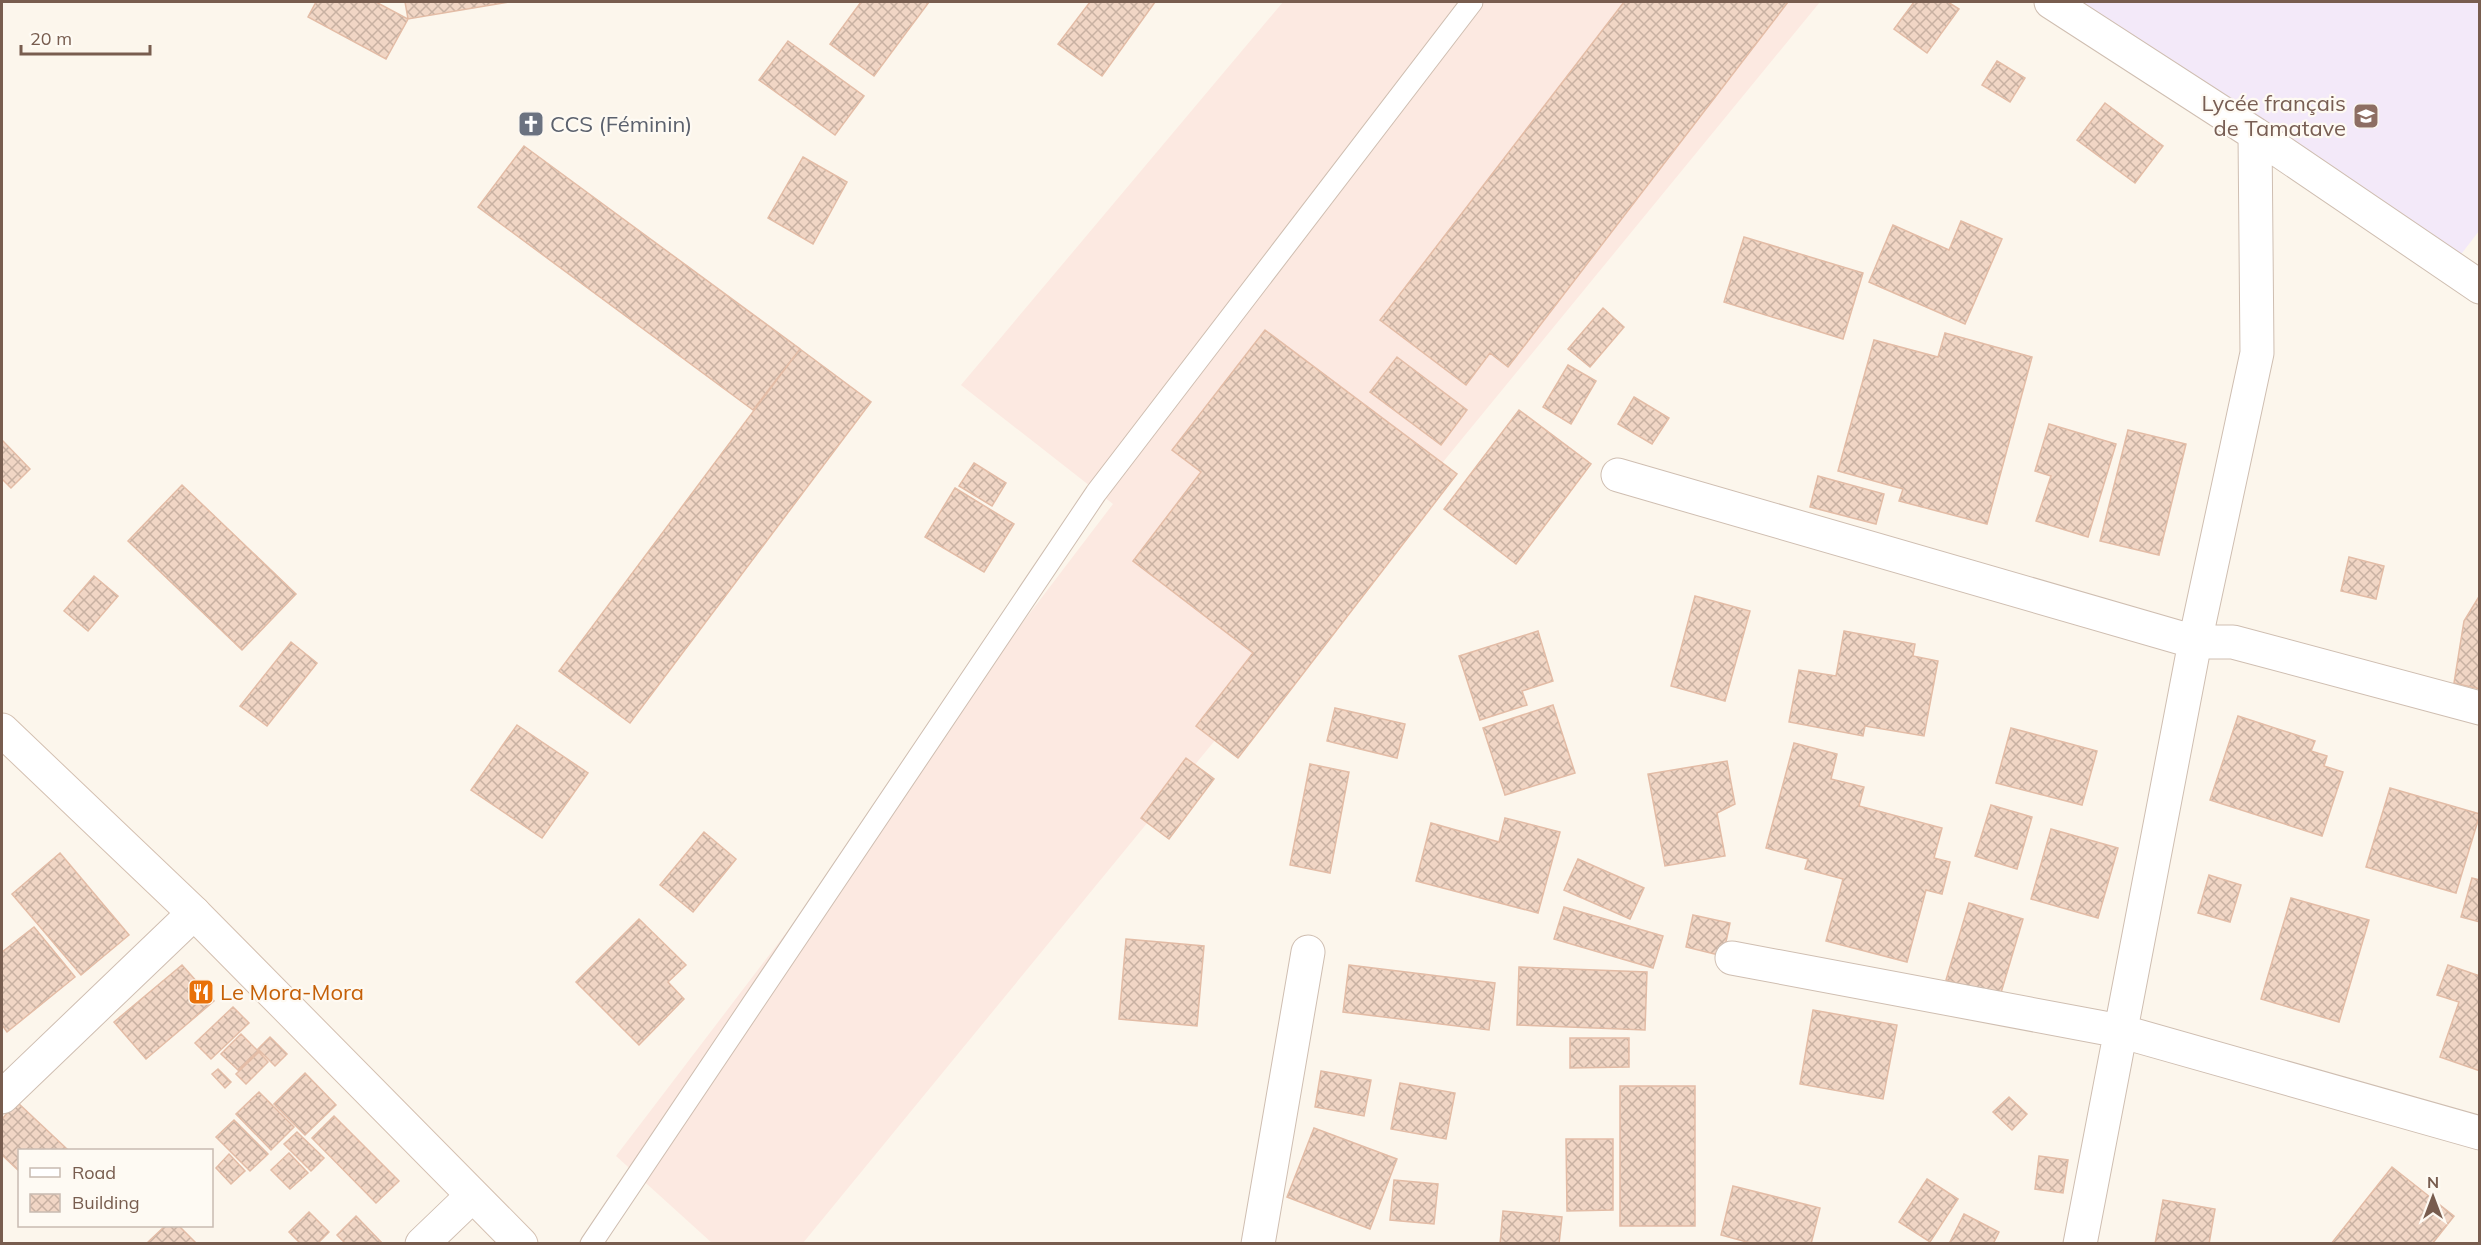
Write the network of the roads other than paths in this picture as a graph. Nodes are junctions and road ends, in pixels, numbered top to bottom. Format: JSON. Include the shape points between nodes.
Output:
{"nodes":[{"id":1,"x":1472,"y":2,"type":"edge"},
{"id":2,"x":2050,"y":2,"type":"edge"},
{"id":3,"x":2255,"y":134,"type":"junction"},
{"id":4,"x":2480,"y":287,"type":"edge"},
{"id":5,"x":1618,"y":475,"type":"dead end"},
{"id":6,"x":2195,"y":642,"type":"junction"},
{"id":7,"x":2480,"y":708,"type":"edge"},
{"id":8,"x":2,"y":730,"type":"edge"},
{"id":9,"x":194,"y":913,"type":"junction"},
{"id":10,"x":1308,"y":952,"type":"dead end"},
{"id":11,"x":1732,"y":958,"type":"dead end"},
{"id":12,"x":2120,"y":1031,"type":"junction"},
{"id":13,"x":2,"y":1097,"type":"edge"},
{"id":14,"x":2480,"y":1132,"type":"edge"},
{"id":15,"x":472,"y":1196,"type":"junction"},
{"id":16,"x":422,"y":1244,"type":"edge"},
{"id":17,"x":521,"y":1244,"type":"edge"},
{"id":18,"x":591,"y":1244,"type":"edge"},
{"id":19,"x":1258,"y":1244,"type":"edge"},
{"id":20,"x":2080,"y":1244,"type":"edge"}],
"edges":[{"from":1,"to":18,"type":"lane","via":[[1096,493]]},
{"from":2,"to":3,"type":"street"},
{"from":3,"to":4,"type":"street"},
{"from":3,"to":6,"type":"street","via":[[2257,353]]},
{"from":5,"to":6,"type":"street"},
{"from":6,"to":7,"type":"street","via":[[2234,642]]},
{"from":6,"to":12,"type":"street"},
{"from":8,"to":9,"type":"street"},
{"from":9,"to":13,"type":"street"},
{"from":9,"to":15,"type":"street"},
{"from":10,"to":19,"type":"street"},
{"from":11,"to":12,"type":"street"},
{"from":12,"to":14,"type":"street"},
{"from":12,"to":20,"type":"street"},
{"from":15,"to":16,"type":"street"},
{"from":15,"to":17,"type":"street"}]}
